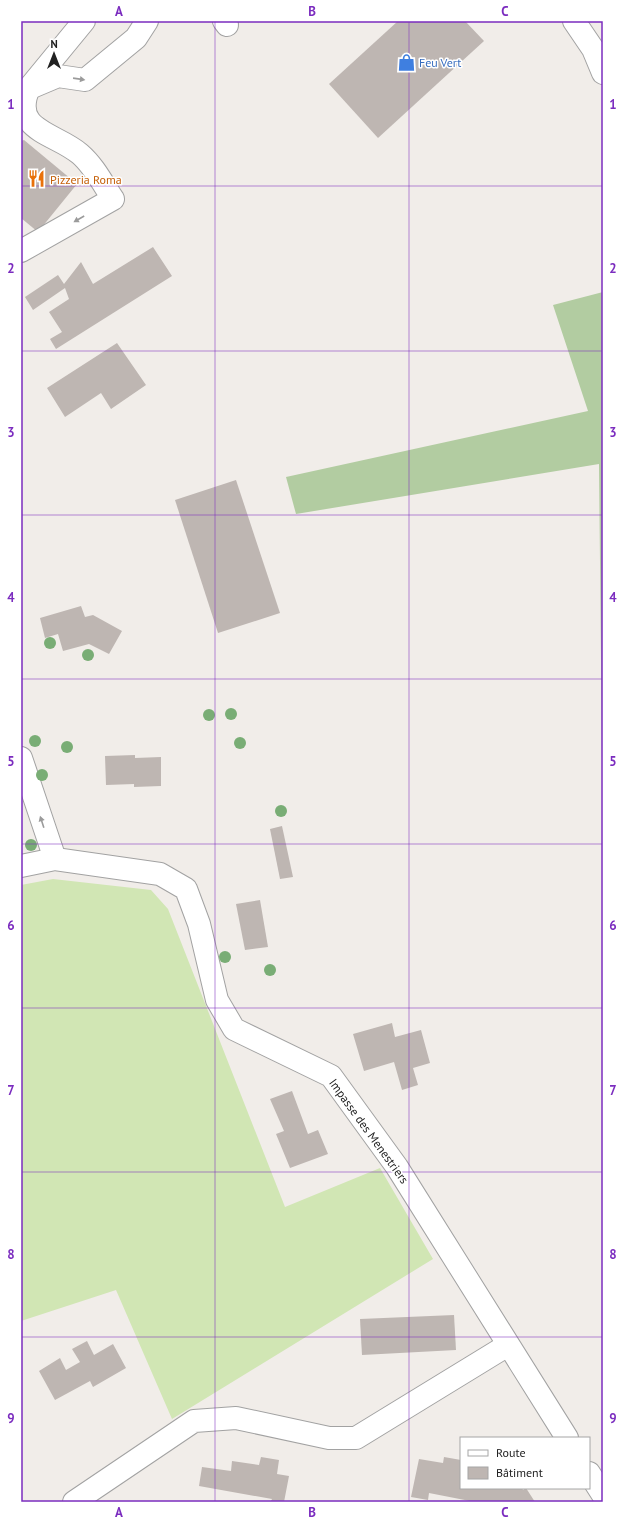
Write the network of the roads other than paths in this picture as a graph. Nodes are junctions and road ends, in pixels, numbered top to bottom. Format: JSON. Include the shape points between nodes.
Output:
{"nodes":[{"id":1,"x":84,"y":21,"type":"edge"},
{"id":2,"x":147,"y":21,"type":"edge"},
{"id":3,"x":574,"y":21,"type":"edge"},
{"id":4,"x":603,"y":74,"type":"edge"},
{"id":5,"x":26,"y":98,"type":"junction"},
{"id":6,"x":21,"y":251,"type":"edge"},
{"id":7,"x":21,"y":758,"type":"edge"},
{"id":8,"x":54,"y":859,"type":"junction"},
{"id":9,"x":21,"y":866,"type":"edge"},
{"id":10,"x":508,"y":1345,"type":"junction"},
{"id":11,"x":566,"y":1437,"type":"edge"},
{"id":12,"x":590,"y":1475,"type":"edge"},
{"id":13,"x":603,"y":1495,"type":"edge"},
{"id":14,"x":74,"y":1502,"type":"edge"}],
"edges":[{"from":1,"to":5,"type":"street"},
{"from":5,"to":2,"type":"street","one_way":true,"via":[[58,76],[85,80],[136,38]]},
{"from":3,"to":4,"type":"street","via":[[593,49]]},
{"from":5,"to":6,"type":"street","one_way":true,"via":[[28,120],[34,127],[80,153],[113,199]]},
{"from":8,"to":7,"type":"street","one_way":true},
{"from":8,"to":9,"type":"street"},
{"from":8,"to":10,"type":"street","name":"Impasse des Menestriers","via":[[160,874],[186,889],[199,924],[217,1000],[234,1029],[331,1076],[397,1167]]},
{"from":10,"to":11,"type":"street","name":"Impasse des Menestriers"},
{"from":10,"to":14,"type":"street","via":[[356,1438],[329,1438],[236,1418],[194,1420]]},
{"from":12,"to":13,"type":"street"}]}
